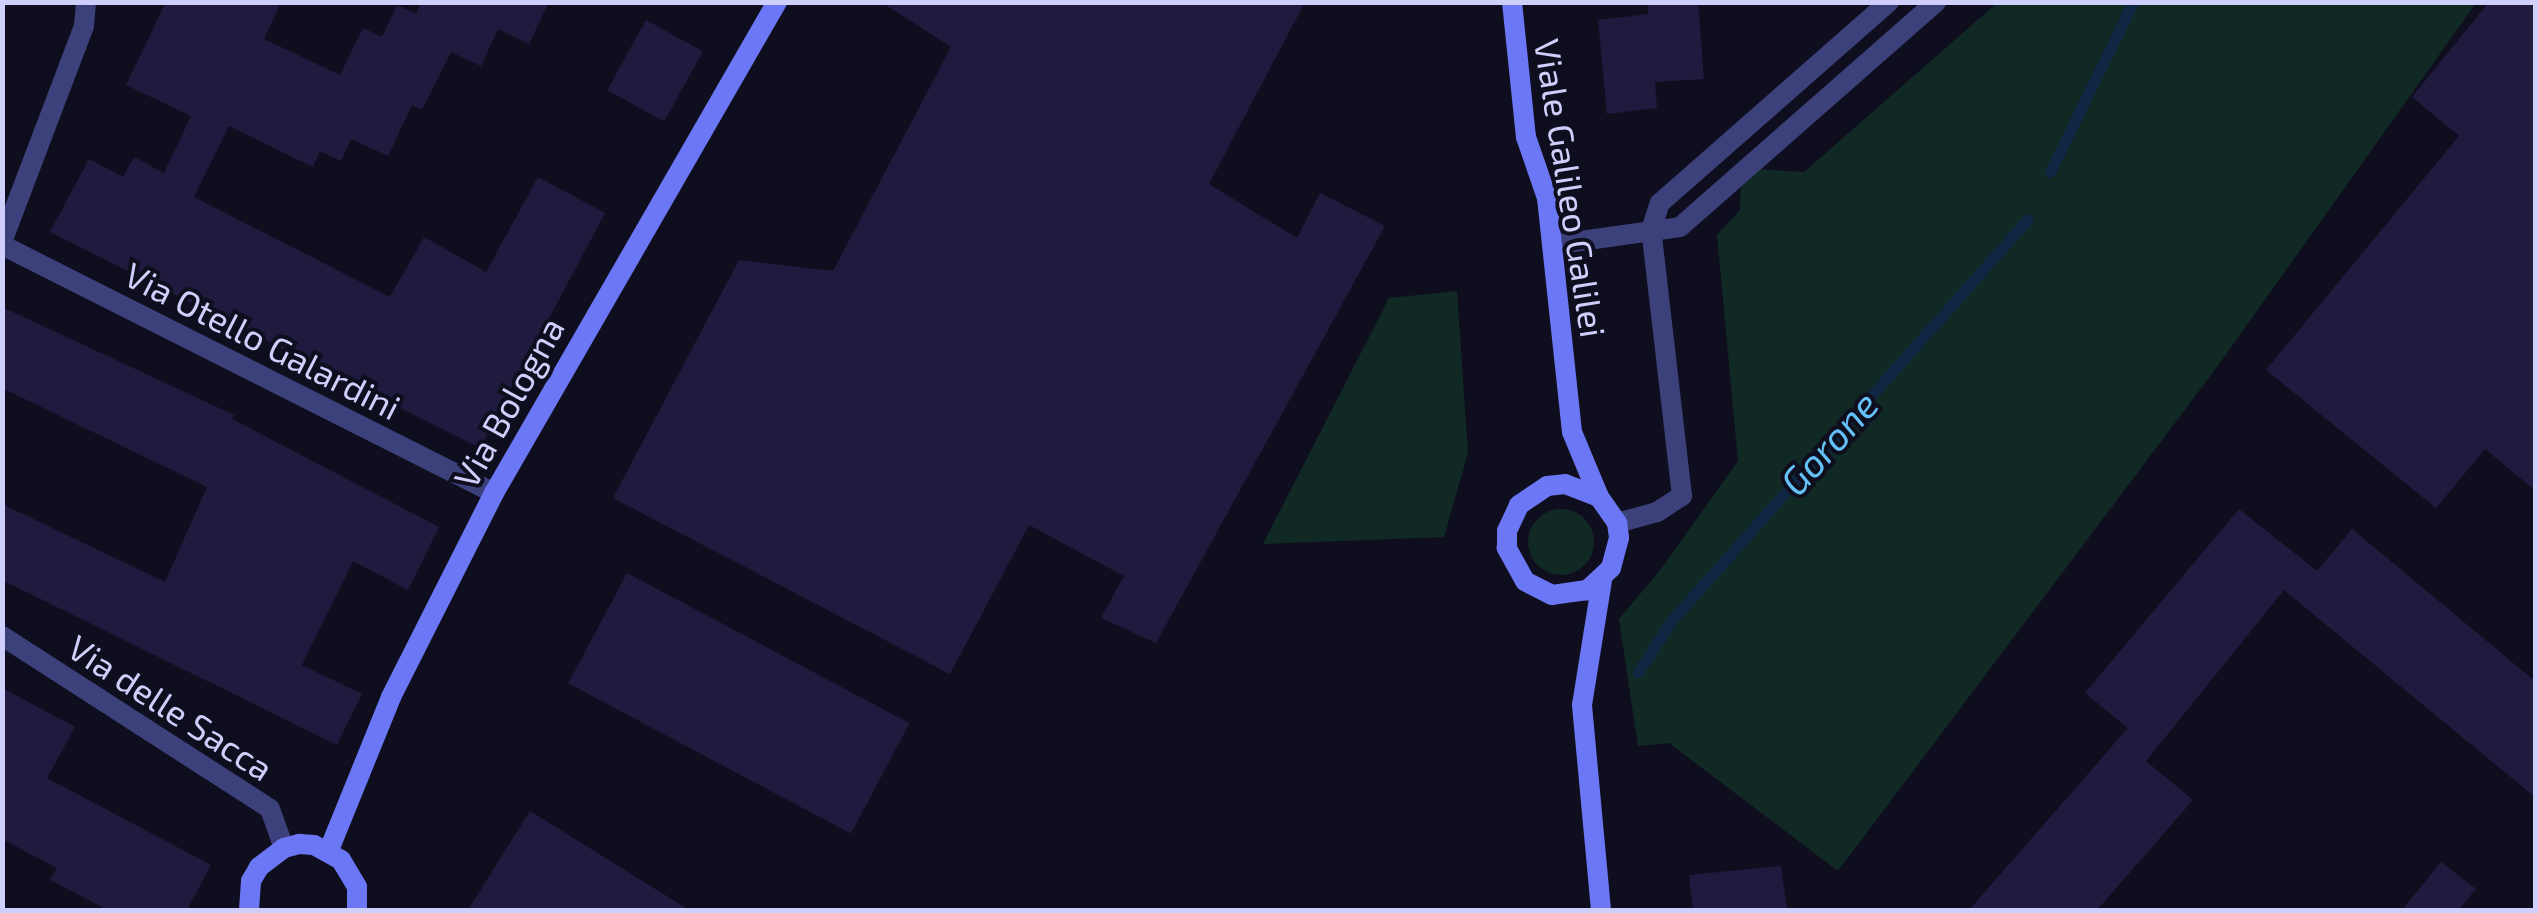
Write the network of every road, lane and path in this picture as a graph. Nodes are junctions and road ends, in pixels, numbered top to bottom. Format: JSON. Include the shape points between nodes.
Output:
{"nodes":[{"id":1,"x":86,"y":2,"type":"edge"},
{"id":2,"x":777,"y":2,"type":"edge"},
{"id":3,"x":1512,"y":2,"type":"edge"},
{"id":4,"x":1889,"y":2,"type":"edge"},
{"id":5,"x":1936,"y":2,"type":"edge"},
{"id":6,"x":1652,"y":230,"type":"junction"},
{"id":7,"x":2,"y":243,"type":"edge"},
{"id":8,"x":1552,"y":246,"type":"junction"},
{"id":9,"x":494,"y":493,"type":"junction"},
{"id":10,"x":1598,"y":497,"type":"junction"},
{"id":11,"x":1616,"y":522,"type":"junction"},
{"id":12,"x":1602,"y":580,"type":"junction"},
{"id":13,"x":2,"y":636,"type":"edge"},
{"id":14,"x":284,"y":848,"type":"junction"},
{"id":15,"x":329,"y":850,"type":"junction"},
{"id":16,"x":249,"y":910,"type":"edge"},
{"id":17,"x":357,"y":910,"type":"edge"},
{"id":18,"x":1601,"y":910,"type":"edge"}],
"edges":[{"from":1,"to":7,"type":"street","via":[[84,26]]},
{"from":2,"to":9,"type":"main road","name":"Via Bologna"},
{"from":3,"to":8,"type":"main road","name":"Viale Galileo Galilei","via":[[1526,138],[1547,198]]},
{"from":4,"to":6,"type":"street","via":[[1660,203]]},
{"from":5,"to":6,"type":"street","via":[[1680,226]]},
{"from":6,"to":8,"type":"street"},
{"from":6,"to":11,"type":"street","via":[[1682,496],[1657,512]]},
{"from":7,"to":9,"type":"street","name":"Via Otello Galardini"},
{"from":8,"to":10,"type":"main road","name":"Viale Galileo Galilei","via":[[1572,432]]},
{"from":9,"to":15,"type":"main road","name":"Via Bologna","via":[[391,698]]},
{"from":10,"to":11,"type":"main road","name":"Viale Galileo Galilei"},
{"from":10,"to":12,"type":"main road","via":[[1565,484],[1531,494],[1511,518],[1507,548],[1525,581],[1552,595],[1587,590]]},
{"from":11,"to":12,"type":"main road","via":[[1617,554]]},
{"from":12,"to":18,"type":"main road","via":[[1582,705]]},
{"from":13,"to":14,"type":"street","name":"Via delle Sacca","via":[[270,810]]},
{"from":14,"to":15,"type":"main road"},
{"from":14,"to":16,"type":"main road","via":[[258,867]]},
{"from":15,"to":17,"type":"main road","via":[[351,872]]}]}
